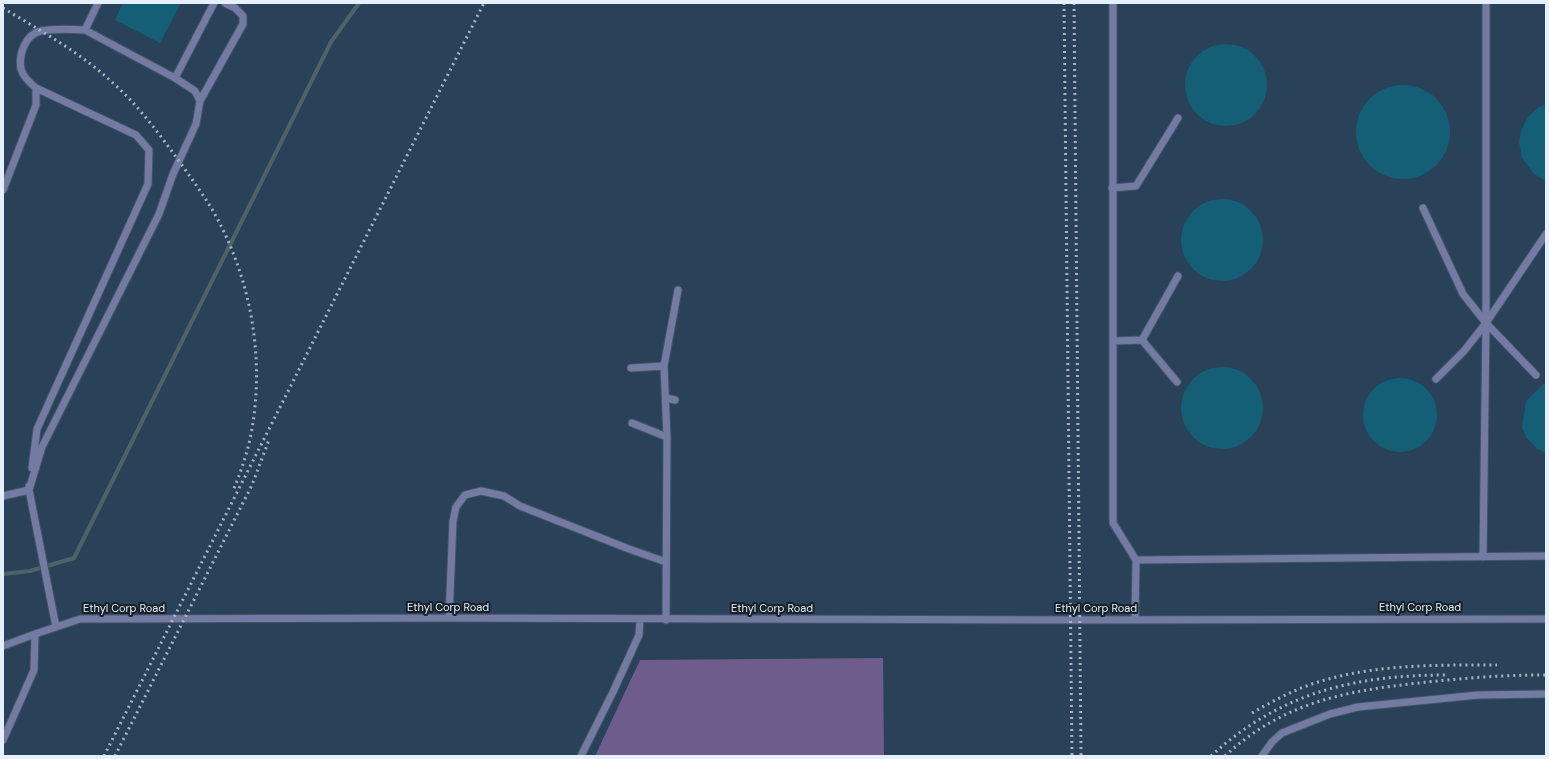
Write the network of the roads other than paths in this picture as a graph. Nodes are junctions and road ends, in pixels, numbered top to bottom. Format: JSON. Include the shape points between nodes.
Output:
{"nodes":[{"id":1,"x":98,"y":3,"type":"edge"},
{"id":2,"x":214,"y":3,"type":"edge"},
{"id":3,"x":225,"y":3,"type":"edge"},
{"id":4,"x":1113,"y":3,"type":"edge"},
{"id":5,"x":1486,"y":3,"type":"edge"},
{"id":6,"x":85,"y":30,"type":"junction"},
{"id":7,"x":175,"y":78,"type":"junction"},
{"id":8,"x":36,"y":88,"type":"junction"},
{"id":9,"x":200,"y":101,"type":"junction"},
{"id":10,"x":1178,"y":118,"type":"dead end"},
{"id":11,"x":1112,"y":188,"type":"junction"},
{"id":12,"x":3,"y":190,"type":"edge"},
{"id":13,"x":1423,"y":208,"type":"dead end"},
{"id":14,"x":1546,"y":234,"type":"edge"},
{"id":15,"x":1178,"y":276,"type":"dead end"},
{"id":16,"x":678,"y":290,"type":"dead end"},
{"id":17,"x":1486,"y":323,"type":"junction"},
{"id":18,"x":1142,"y":340,"type":"junction"},
{"id":19,"x":1113,"y":341,"type":"junction"},
{"id":20,"x":664,"y":366,"type":"junction"},
{"id":21,"x":631,"y":368,"type":"dead end"},
{"id":22,"x":1536,"y":375,"type":"dead end"},
{"id":23,"x":1436,"y":379,"type":"dead end"},
{"id":24,"x":1177,"y":382,"type":"dead end"},
{"id":25,"x":666,"y":398,"type":"junction"},
{"id":26,"x":675,"y":400,"type":"dead end"},
{"id":27,"x":632,"y":423,"type":"dead end"},
{"id":28,"x":667,"y":437,"type":"junction"},
{"id":29,"x":29,"y":490,"type":"junction"},
{"id":30,"x":3,"y":496,"type":"edge"},
{"id":31,"x":1546,"y":556,"type":"edge"},
{"id":32,"x":1483,"y":557,"type":"junction"},
{"id":33,"x":1136,"y":560,"type":"junction"},
{"id":34,"x":666,"y":562,"type":"junction"},
{"id":35,"x":449,"y":618,"type":"junction"},
{"id":36,"x":1546,"y":619,"type":"edge"},
{"id":37,"x":640,"y":620,"type":"junction"},
{"id":38,"x":666,"y":620,"type":"junction"},
{"id":39,"x":1135,"y":620,"type":"junction"},
{"id":40,"x":56,"y":627,"type":"junction"},
{"id":41,"x":35,"y":634,"type":"junction"},
{"id":42,"x":3,"y":646,"type":"edge"},
{"id":43,"x":1546,"y":694,"type":"edge"},
{"id":44,"x":3,"y":740,"type":"edge"},
{"id":45,"x":581,"y":756,"type":"edge"},
{"id":46,"x":1262,"y":756,"type":"edge"}],
"edges":[{"from":1,"to":6,"type":"lane"},
{"from":2,"to":7,"type":"lane"},
{"from":3,"to":9,"type":"lane","via":[[235,8],[242,16],[242,24]]},
{"from":4,"to":11,"type":"lane"},
{"from":5,"to":17,"type":"lane"},
{"from":6,"to":7,"type":"lane"},
{"from":6,"to":8,"type":"lane","via":[[40,31],[25,43],[21,69],[27,81]]},
{"from":7,"to":9,"type":"lane","via":[[195,91]]},
{"from":8,"to":12,"type":"lane","via":[[36,105]]},
{"from":8,"to":29,"type":"lane","via":[[136,135],[149,150],[148,184],[37,429]]},
{"from":9,"to":29,"type":"lane","via":[[196,124],[173,174],[159,214],[42,447]]},
{"from":10,"to":11,"type":"lane","via":[[1136,186]]},
{"from":11,"to":19,"type":"lane"},
{"from":13,"to":17,"type":"lane","via":[[1463,294]]},
{"from":14,"to":17,"type":"lane"},
{"from":15,"to":18,"type":"lane"},
{"from":16,"to":20,"type":"lane"},
{"from":17,"to":22,"type":"lane"},
{"from":17,"to":23,"type":"lane","via":[[1464,351]]},
{"from":17,"to":32,"type":"lane"},
{"from":18,"to":19,"type":"lane"},
{"from":18,"to":24,"type":"lane"},
{"from":19,"to":33,"type":"lane","via":[[1113,523]]},
{"from":20,"to":21,"type":"lane"},
{"from":20,"to":25,"type":"lane"},
{"from":25,"to":26,"type":"lane"},
{"from":25,"to":28,"type":"lane"},
{"from":27,"to":28,"type":"lane"},
{"from":28,"to":34,"type":"lane"},
{"from":29,"to":30,"type":"lane"},
{"from":29,"to":40,"type":"lane"},
{"from":31,"to":32,"type":"lane"},
{"from":32,"to":33,"type":"lane"},
{"from":33,"to":39,"type":"lane"},
{"from":34,"to":35,"type":"lane","via":[[520,506],[504,496],[481,491],[465,496],[456,507],[453,521]]},
{"from":34,"to":38,"type":"lane"},
{"from":35,"to":37,"type":"lane","name":"Ethyl Corp Road"},
{"from":35,"to":40,"type":"lane","name":"Ethyl Corp Road","via":[[80,619]]},
{"from":36,"to":39,"type":"lane","name":"Ethyl Corp Road"},
{"from":37,"to":38,"type":"lane","name":"Ethyl Corp Road"},
{"from":37,"to":45,"type":"lane","via":[[639,635]]},
{"from":38,"to":39,"type":"lane","name":"Ethyl Corp Road"},
{"from":40,"to":41,"type":"lane","name":"Ethyl Corp Road"},
{"from":41,"to":42,"type":"lane","name":"Ethyl Corp Road"},
{"from":41,"to":44,"type":"lane","via":[[34,670]]},
{"from":43,"to":46,"type":"lane","via":[[1478,695],[1358,707],[1330,714],[1282,733]]}]}
